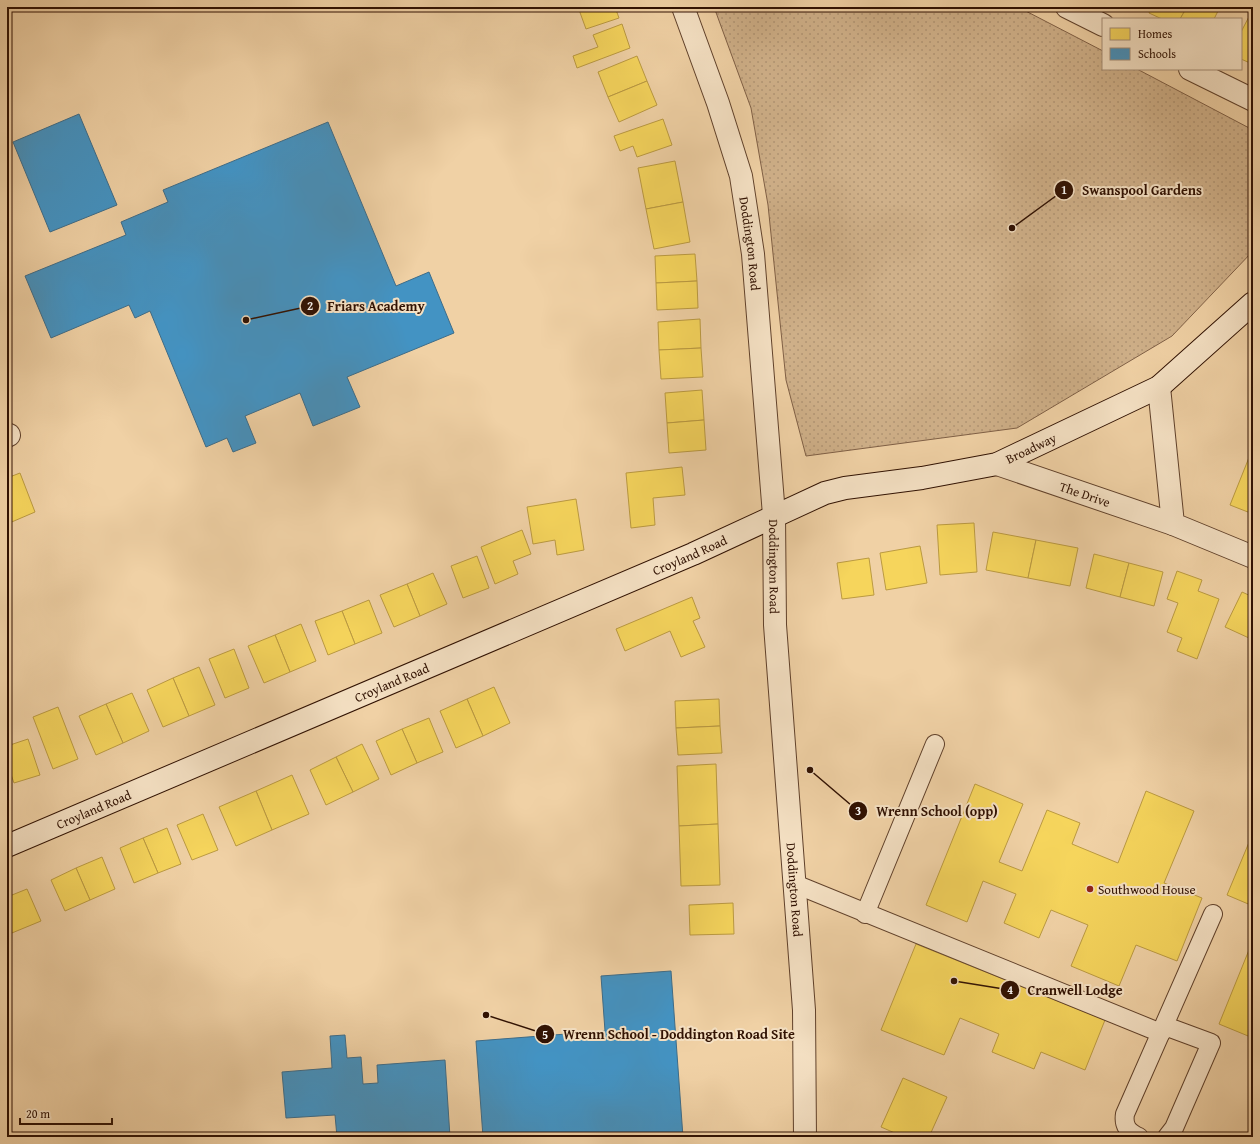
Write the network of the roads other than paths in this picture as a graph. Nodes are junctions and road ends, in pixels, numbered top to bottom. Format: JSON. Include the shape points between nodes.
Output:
{"nodes":[{"id":1,"x":683,"y":7,"type":"edge"},
{"id":2,"x":1067,"y":7,"type":"edge"},
{"id":3,"x":1102,"y":24,"type":"edge"},
{"id":4,"x":1192,"y":70,"type":"edge"},
{"id":5,"x":1253,"y":100,"type":"edge"},
{"id":6,"x":1253,"y":303,"type":"edge"},
{"id":7,"x":1159,"y":387,"type":"junction"},
{"id":8,"x":996,"y":464,"type":"junction"},
{"id":9,"x":774,"y":515,"type":"junction"},
{"id":10,"x":1174,"y":524,"type":"junction"},
{"id":11,"x":1253,"y":557,"type":"edge"},
{"id":12,"x":935,"y":744,"type":"dead end"},
{"id":13,"x":7,"y":846,"type":"edge"},
{"id":14,"x":795,"y":884,"type":"junction"},
{"id":15,"x":865,"y":914,"type":"junction"},
{"id":16,"x":1213,"y":914,"type":"dead end"},
{"id":17,"x":1163,"y":1030,"type":"junction"},
{"id":18,"x":806,"y":1137,"type":"edge"},
{"id":19,"x":1139,"y":1137,"type":"edge"},
{"id":20,"x":1167,"y":1137,"type":"edge"}],
"edges":[{"from":1,"to":9,"type":"street","name":"Doddington Road","via":[[741,176],[753,254]]},
{"from":2,"to":3,"type":"street"},
{"from":4,"to":5,"type":"street"},
{"from":6,"to":7,"type":"street","name":"Broadway"},
{"from":7,"to":8,"type":"street","name":"Broadway"},
{"from":7,"to":10,"type":"street"},
{"from":8,"to":9,"type":"street","name":"Broadway","via":[[922,478],[845,488],[825,493]]},
{"from":8,"to":10,"type":"street","name":"The Drive"},
{"from":9,"to":13,"type":"street","name":"Croyland Road","via":[[672,563]]},
{"from":9,"to":14,"type":"street","name":"Doddington Road","via":[[774,610]]},
{"from":10,"to":11,"type":"street","name":"The Drive"},
{"from":12,"to":15,"type":"lane"},
{"from":14,"to":15,"type":"lane"},
{"from":14,"to":18,"type":"street","name":"Doddington Road","via":[[804,1010]]},
{"from":15,"to":17,"type":"lane"},
{"from":16,"to":17,"type":"lane"},
{"from":17,"to":19,"type":"lane","via":[[1125,1114],[1126,1126],[1132,1134]]},
{"from":17,"to":20,"type":"lane","via":[[1211,1043],[1174,1128]]}]}
